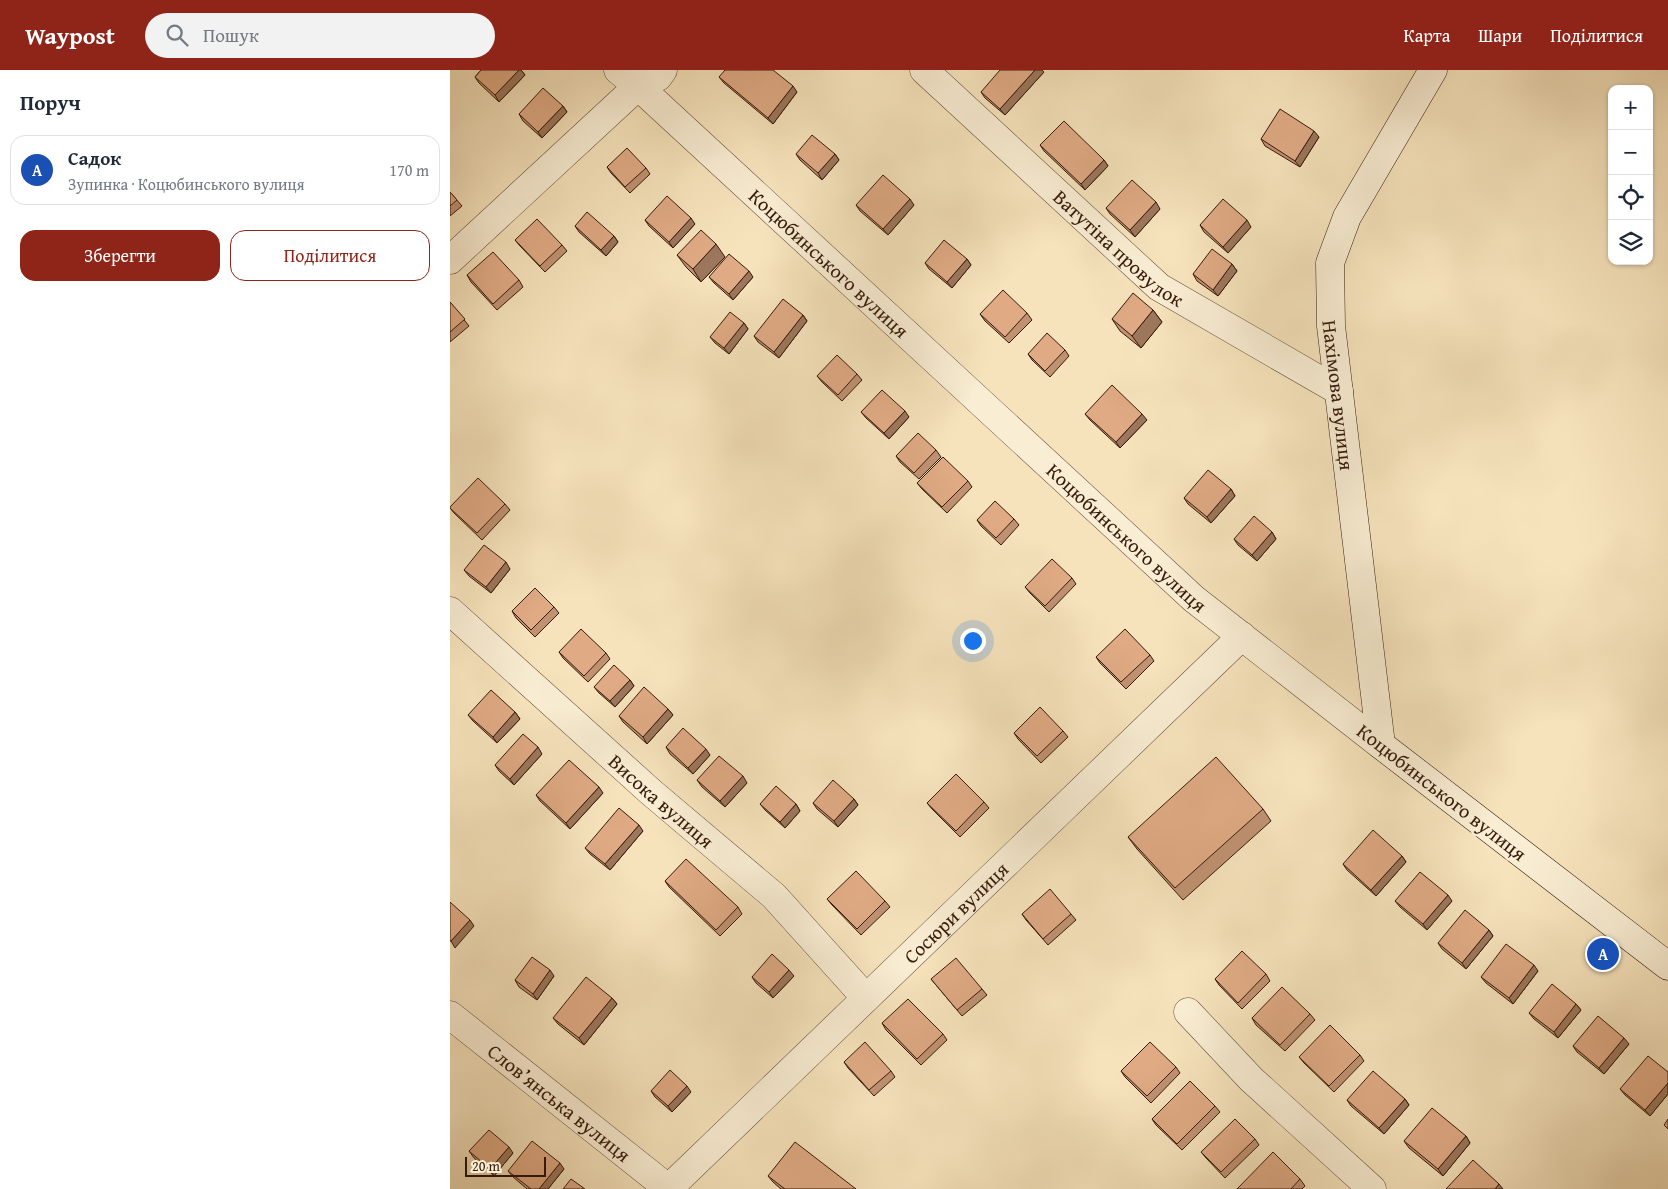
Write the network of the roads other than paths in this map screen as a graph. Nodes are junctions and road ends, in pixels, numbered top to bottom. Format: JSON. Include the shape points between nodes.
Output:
{"nodes":[{"id":1,"x":663,"y":70,"type":"edge"},
{"id":2,"x":924,"y":70,"type":"edge"},
{"id":3,"x":1433,"y":70,"type":"edge"},
{"id":4,"x":628,"y":78,"type":"edge"},
{"id":5,"x":450,"y":260,"type":"edge"},
{"id":6,"x":1338,"y":391,"type":"junction"},
{"id":7,"x":450,"y":610,"type":"edge"},
{"id":8,"x":1242,"y":636,"type":"junction"},
{"id":9,"x":1381,"y":745,"type":"junction"},
{"id":10,"x":1668,"y":966,"type":"edge"},
{"id":11,"x":866,"y":998,"type":"junction"},
{"id":12,"x":1188,"y":1012,"type":"dead end"},
{"id":13,"x":450,"y":1015,"type":"edge"},
{"id":14,"x":668,"y":1189,"type":"edge"},
{"id":15,"x":1372,"y":1189,"type":"edge"}],
"edges":[{"from":1,"to":4,"type":"street","via":[[658,77]]},
{"from":2,"to":6,"type":"street","name":"Ватутіна провулок","via":[[1159,287]]},
{"from":3,"to":6,"type":"street","name":"Нахімова вулиця","via":[[1348,217],[1330,263],[1331,326]]},
{"from":4,"to":5,"type":"street"},
{"from":4,"to":8,"type":"street","name":"Коцюбинського вулиця","via":[[1194,599]]},
{"from":6,"to":9,"type":"street","name":"Нахімова вулиця"},
{"from":7,"to":11,"type":"street","name":"Висока вулиця","via":[[652,793],[774,896]]},
{"from":8,"to":9,"type":"street","name":"Коцюбинського вулиця"},
{"from":8,"to":11,"type":"street","name":"Сосюри вулиця"},
{"from":9,"to":10,"type":"street","name":"Коцюбинського вулиця"},
{"from":11,"to":14,"type":"street","name":"Сосюри вулиця"},
{"from":12,"to":15,"type":"street","via":[[1251,1079]]},
{"from":13,"to":14,"type":"street","name":"Слов’янська вулиця"}]}
